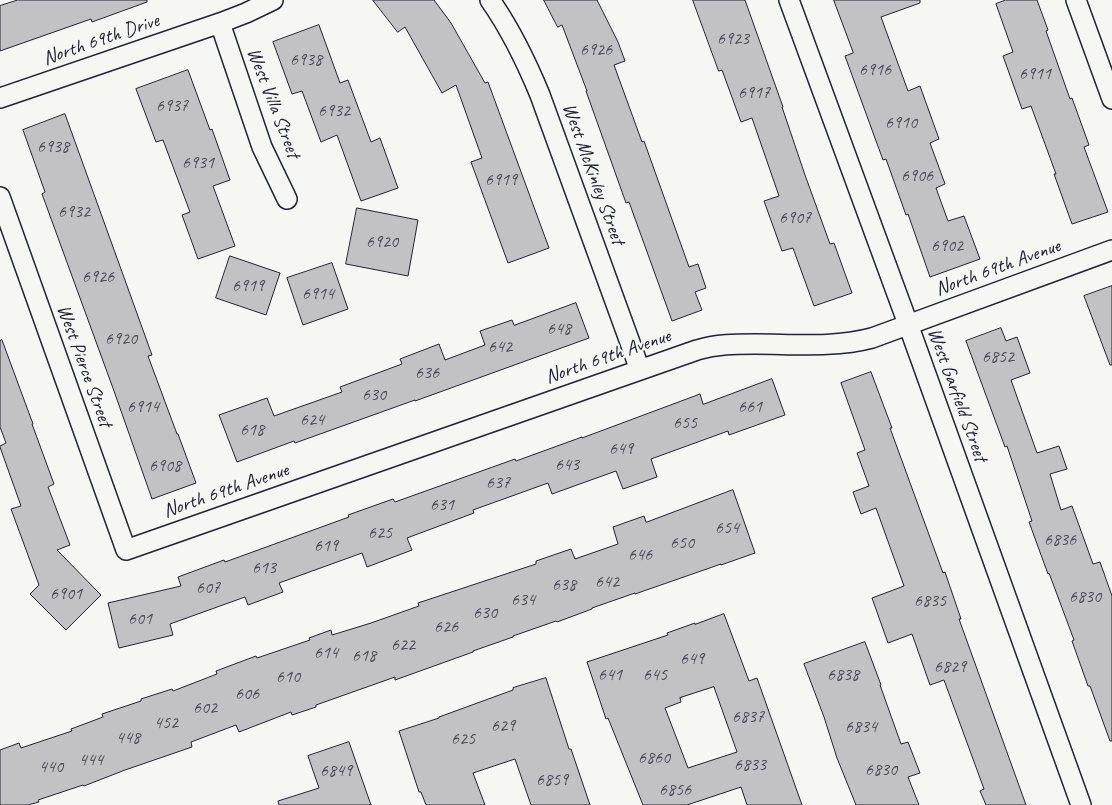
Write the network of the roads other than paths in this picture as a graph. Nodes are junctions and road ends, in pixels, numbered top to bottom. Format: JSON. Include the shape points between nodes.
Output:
{"nodes":[{"id":1,"x":273,"y":0,"type":"edge"},
{"id":2,"x":490,"y":0,"type":"edge"},
{"id":3,"x":789,"y":0,"type":"edge"},
{"id":4,"x":1076,"y":0,"type":"edge"},
{"id":5,"x":220,"y":23,"type":"junction"},
{"id":6,"x":0,"y":98,"type":"edge"},
{"id":7,"x":1112,"y":98,"type":"edge"},
{"id":8,"x":0,"y":197,"type":"edge"},
{"id":9,"x":287,"y":199,"type":"dead end"},
{"id":10,"x":1112,"y":250,"type":"edge"},
{"id":11,"x":908,"y":324,"type":"junction"},
{"id":12,"x":640,"y":370,"type":"junction"},
{"id":13,"x":126,"y":550,"type":"joint"},
{"id":14,"x":1081,"y":805,"type":"edge"}],
"edges":[{"from":1,"to":5,"type":"street","name":"North 69th Drive"},
{"from":2,"to":12,"type":"street","name":"West McKinley Street","via":[[516,42],[540,94]]},
{"from":3,"to":11,"type":"street","name":"West Garfield Street"},
{"from":4,"to":7,"type":"street"},
{"from":5,"to":6,"type":"street","name":"North 69th Drive"},
{"from":5,"to":9,"type":"street","name":"West Villa Street","via":[[262,147]]},
{"from":8,"to":13,"type":"street","name":"West Pierce Street"},
{"from":10,"to":11,"type":"street","name":"North 69th Avenue"},
{"from":11,"to":12,"type":"street","name":"North 69th Avenue","via":[[848,343],[708,347]]},
{"from":11,"to":14,"type":"street","name":"West Garfield Street"},
{"from":12,"to":13,"type":"street","name":"North 69th Avenue"}]}
